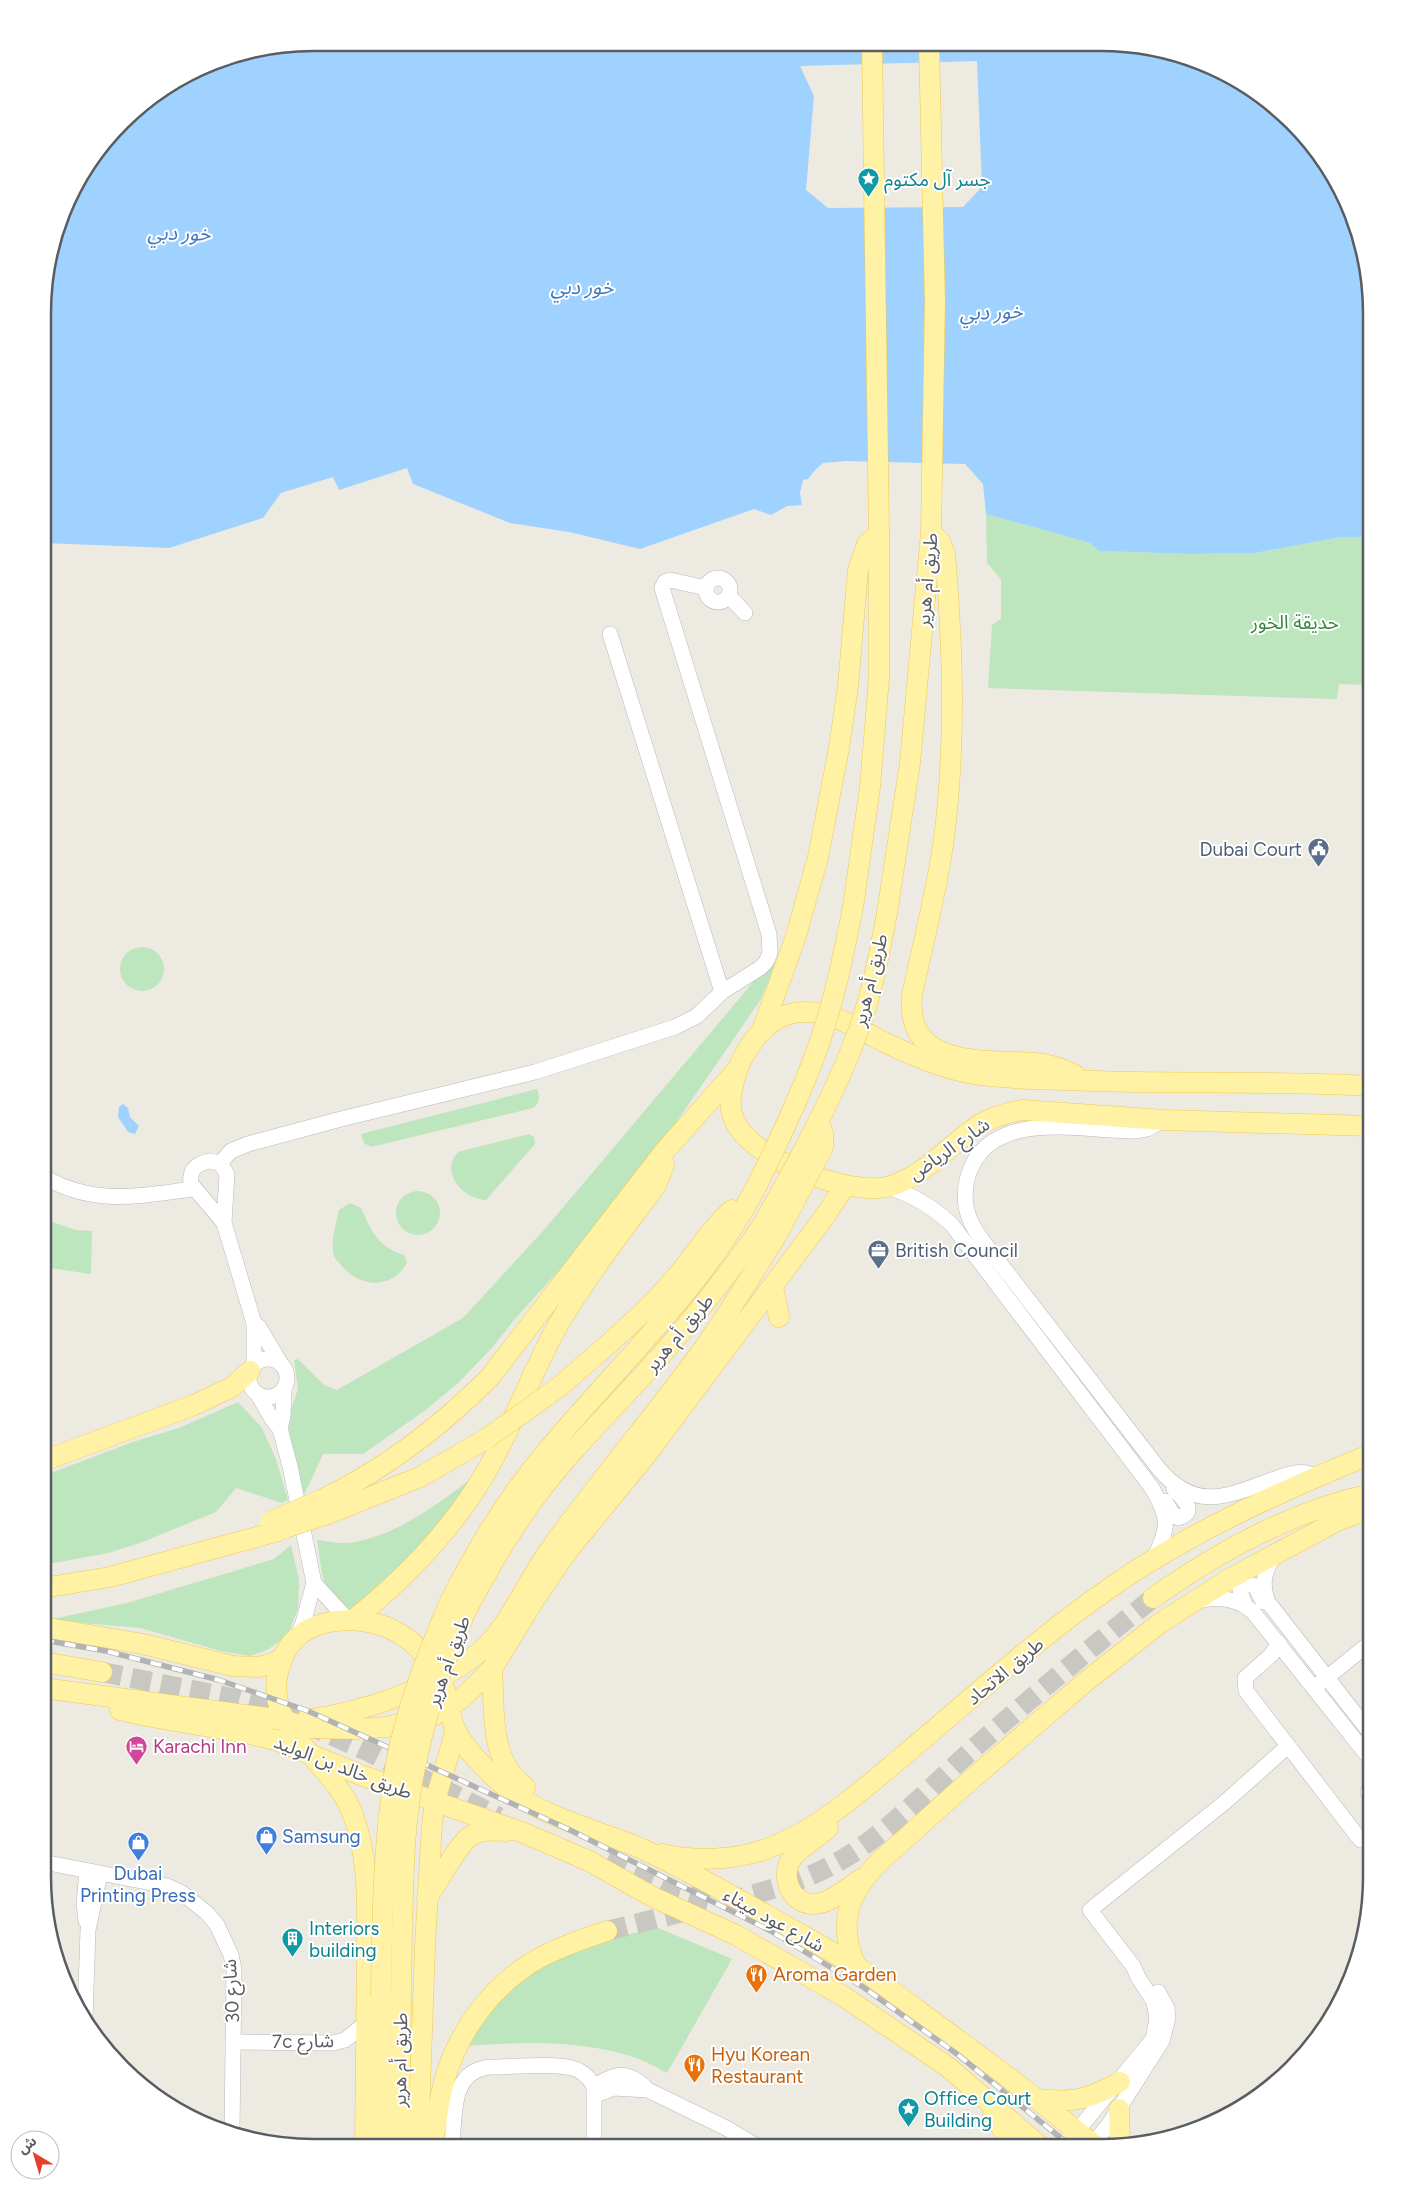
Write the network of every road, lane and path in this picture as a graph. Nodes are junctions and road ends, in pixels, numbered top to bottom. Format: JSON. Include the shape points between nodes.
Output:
{"nodes":[{"id":1,"x":872,"y":51,"type":"edge"},
{"id":2,"x":929,"y":51,"type":"edge"},
{"id":3,"x":931,"y":533,"type":"junction"},
{"id":4,"x":879,"y":534,"type":"junction"},
{"id":5,"x":745,"y":613,"type":"dead end"},
{"id":6,"x":610,"y":634,"type":"dead end"},
{"id":7,"x":722,"y":992,"type":"junction"},
{"id":8,"x":763,"y":1028,"type":"junction"},
{"id":9,"x":739,"y":1067,"type":"junction"},
{"id":10,"x":1086,"y":1081,"type":"junction"},
{"id":11,"x":1363,"y":1086,"type":"edge"},
{"id":12,"x":1164,"y":1120,"type":"junction"},
{"id":13,"x":1363,"y":1126,"type":"edge"},
{"id":14,"x":664,"y":1153,"type":"junction"},
{"id":15,"x":220,"y":1163,"type":"junction"},
{"id":16,"x":51,"y":1179,"type":"edge"},
{"id":17,"x":845,"y":1186,"type":"junction"},
{"id":18,"x":888,"y":1187,"type":"junction"},
{"id":19,"x":193,"y":1189,"type":"junction"},
{"id":20,"x":752,"y":1194,"type":"junction"},
{"id":21,"x":224,"y":1223,"type":"junction"},
{"id":22,"x":770,"y":1229,"type":"junction"},
{"id":23,"x":773,"y":1287,"type":"junction"},
{"id":24,"x":779,"y":1317,"type":"dead end"},
{"id":25,"x":254,"y":1323,"type":"junction"},
{"id":26,"x":281,"y":1364,"type":"junction"},
{"id":27,"x":252,"y":1368,"type":"junction"},
{"id":28,"x":284,"y":1389,"type":"junction"},
{"id":29,"x":258,"y":1395,"type":"junction"},
{"id":30,"x":280,"y":1429,"type":"junction"},
{"id":31,"x":1363,"y":1457,"type":"edge"},
{"id":32,"x":51,"y":1458,"type":"edge"},
{"id":33,"x":1316,"y":1477,"type":"junction"},
{"id":34,"x":1168,"y":1480,"type":"junction"},
{"id":35,"x":1152,"y":1488,"type":"junction"},
{"id":36,"x":1363,"y":1496,"type":"edge"},
{"id":37,"x":326,"y":1506,"type":"junction"},
{"id":38,"x":1363,"y":1511,"type":"edge"},
{"id":39,"x":1275,"y":1555,"type":"junction"},
{"id":40,"x":1154,"y":1559,"type":"junction"},
{"id":41,"x":314,"y":1583,"type":"junction"},
{"id":42,"x":51,"y":1587,"type":"edge"},
{"id":43,"x":1154,"y":1598,"type":"tunnel mouth"},
{"id":44,"x":1188,"y":1604,"type":"junction"},
{"id":45,"x":1245,"y":1606,"type":"junction"},
{"id":46,"x":458,"y":1607,"type":"junction"},
{"id":47,"x":1274,"y":1610,"type":"junction"},
{"id":48,"x":351,"y":1620,"type":"junction"},
{"id":49,"x":51,"y":1628,"type":"edge"},
{"id":50,"x":297,"y":1637,"type":"junction"},
{"id":51,"x":1279,"y":1643,"type":"junction"},
{"id":52,"x":1363,"y":1649,"type":"edge"},
{"id":53,"x":282,"y":1658,"type":"junction"},
{"id":54,"x":51,"y":1663,"type":"edge"},
{"id":55,"x":492,"y":1668,"type":"junction"},
{"id":56,"x":102,"y":1672,"type":"tunnel mouth"},
{"id":57,"x":439,"y":1677,"type":"junction"},
{"id":58,"x":1327,"y":1678,"type":"junction"},
{"id":59,"x":1314,"y":1688,"type":"junction"},
{"id":60,"x":51,"y":1689,"type":"edge"},
{"id":61,"x":90,"y":1696,"type":"junction"},
{"id":62,"x":449,"y":1708,"type":"junction"},
{"id":63,"x":286,"y":1721,"type":"junction"},
{"id":64,"x":1363,"y":1724,"type":"edge"},
{"id":65,"x":456,"y":1730,"type":"junction"},
{"id":66,"x":1288,"y":1746,"type":"junction"},
{"id":67,"x":1363,"y":1750,"type":"edge"},
{"id":68,"x":313,"y":1755,"type":"junction"},
{"id":69,"x":880,"y":1775,"type":"junction"},
{"id":70,"x":435,"y":1801,"type":"junction"},
{"id":71,"x":578,"y":1826,"type":"junction"},
{"id":72,"x":524,"y":1833,"type":"junction"},
{"id":73,"x":1363,"y":1840,"type":"edge"},
{"id":74,"x":640,"y":1848,"type":"junction"},
{"id":75,"x":51,"y":1864,"type":"edge"},
{"id":76,"x":93,"y":1873,"type":"junction"},
{"id":77,"x":866,"y":1876,"type":"junction"},
{"id":78,"x":428,"y":1898,"type":"junction"},
{"id":79,"x":607,"y":1930,"type":"tunnel mouth"},
{"id":80,"x":856,"y":1966,"type":"junction"},
{"id":81,"x":1133,"y":1966,"type":"junction"},
{"id":82,"x":85,"y":2005,"type":"edge"},
{"id":83,"x":366,"y":2023,"type":"junction"},
{"id":84,"x":233,"y":2042,"type":"junction"},
{"id":85,"x":948,"y":2067,"type":"junction"},
{"id":86,"x":1120,"y":2082,"type":"junction"},
{"id":87,"x":595,"y":2091,"type":"junction"},
{"id":88,"x":1037,"y":2099,"type":"junction"},
{"id":89,"x":1118,"y":2109,"type":"junction"},
{"id":90,"x":232,"y":2126,"type":"edge"},
{"id":91,"x":1077,"y":2131,"type":"junction"},
{"id":92,"x":1120,"y":2138,"type":"edge"},
{"id":93,"x":365,"y":2139,"type":"edge"},
{"id":94,"x":380,"y":2139,"type":"edge"},
{"id":95,"x":399,"y":2139,"type":"edge"},
{"id":96,"x":418,"y":2139,"type":"edge"},
{"id":97,"x":434,"y":2139,"type":"edge"},
{"id":98,"x":453,"y":2139,"type":"edge"},
{"id":99,"x":594,"y":2139,"type":"edge"},
{"id":100,"x":746,"y":2139,"type":"edge"},
{"id":101,"x":1009,"y":2139,"type":"edge"},
{"id":102,"x":1032,"y":2139,"type":"edge"},
{"id":103,"x":1070,"y":2139,"type":"edge"},
{"id":104,"x":1086,"y":2139,"type":"edge"},
{"id":105,"x":1099,"y":2139,"type":"edge"}],
"edges":[{"from":1,"to":4,"type":"main road","name":"طريق أم هرير"},
{"from":2,"to":3,"type":"main road","name":"طريق أم هرير","via":[[935,301]]},
{"from":3,"to":10,"type":"main road","via":[[940,540],[945,554],[953,733],[944,839],[912,995],[914,1019],[922,1038],[944,1055],[1050,1065]]},
{"from":3,"to":22,"type":"main road","name":"طريق أم هرير","bridge":true,"via":[[910,763],[879,957],[854,1044],[818,1125],[823,1132],[823,1147]]},
{"from":4,"to":8,"type":"main road","via":[[867,544],[858,570],[848,686],[818,857],[796,936]]},
{"from":4,"to":20,"type":"main road","name":"طريق أم هرير","bridge":true,"via":[[879,678],[853,907],[821,1040],[795,1106]]},
{"from":5,"to":7,"type":"street","via":[[729,596],[729,584],[722,578],[710,580],[706,588],[670,580],[662,588],[771,944],[766,962],[760,968]]},
{"from":6,"to":7,"type":"street"},
{"from":7,"to":15,"type":"street","via":[[697,1016],[675,1027],[534,1072],[248,1144],[231,1151]]},
{"from":8,"to":9,"type":"main road","name":"شارع الرياض"},
{"from":8,"to":10,"type":"main road","name":"شارع الرياض","via":[[790,1014],[828,1015],[952,1070],[998,1077]]},
{"from":9,"to":14,"type":"main road"},
{"from":9,"to":17,"type":"main road","name":"شارع الرياض","via":[[730,1100],[738,1128],[748,1139],[797,1170]]},
{"from":10,"to":11,"type":"main road","name":"شارع الرياض","via":[[1304,1082]]},
{"from":12,"to":13,"type":"main road","name":"شارع الرياض"},
{"from":12,"to":18,"type":"main road","name":"شارع الرياض","via":[[1022,1110],[1005,1113],[974,1128],[926,1168]]},
{"from":12,"to":34,"type":"street","via":[[1138,1131],[1026,1128],[1008,1133],[993,1141],[970,1168],[964,1202],[973,1229]]},
{"from":14,"to":37,"type":"main road","via":[[490,1377],[462,1405],[405,1451],[350,1486]]},
{"from":14,"to":48,"type":"main road","via":[[664,1170],[656,1185],[558,1326],[478,1485],[429,1551]]},
{"from":15,"to":19,"type":"street","via":[[198,1164],[191,1174]]},
{"from":15,"to":21,"type":"street","via":[[228,1180]]},
{"from":16,"to":19,"type":"street","via":[[76,1191],[105,1197],[125,1198]]},
{"from":17,"to":18,"type":"main road","name":"شارع الرياض"},
{"from":17,"to":23,"type":"main road"},
{"from":18,"to":35,"type":"street","via":[[929,1205],[952,1225]]},
{"from":19,"to":21,"type":"street"},
{"from":20,"to":37,"type":"main road","bridge":true,"via":[[725,1217],[676,1277],[631,1323],[558,1387],[486,1439],[420,1476]]},
{"from":20,"to":46,"type":"main road","name":"طريق أم هرير","via":[[698,1277],[665,1320],[546,1451],[519,1486],[472,1557]]},
{"from":21,"to":25,"type":"street"},
{"from":22,"to":46,"type":"main road","name":"طريق أم هرير","via":[[562,1463]]},
{"from":22,"to":57,"type":"main road","via":[[707,1344],[549,1550],[492,1639],[472,1658]]},
{"from":23,"to":24,"type":"main road"},
{"from":23,"to":55,"type":"main road","via":[[648,1454],[566,1554]]},
{"from":25,"to":26,"type":"street"},
{"from":25,"to":27,"type":"street"},
{"from":26,"to":27,"type":"street","via":[[267,1359]]},
{"from":26,"to":28,"type":"street","via":[[287,1376]]},
{"from":27,"to":29,"type":"street","via":[[249,1382]]},
{"from":27,"to":32,"type":"main road","via":[[232,1387],[194,1405]]},
{"from":28,"to":29,"type":"street","via":[[272,1397]]},
{"from":28,"to":30,"type":"street"},
{"from":29,"to":30,"type":"street"},
{"from":30,"to":41,"type":"street"},
{"from":31,"to":33,"type":"main road","name":"طريق الاتحاد"},
{"from":33,"to":34,"type":"street","via":[[1307,1472],[1296,1472],[1240,1492],[1204,1497],[1182,1491]]},
{"from":33,"to":40,"type":"main road","name":"طريق الاتحاد","via":[[1216,1524]]},
{"from":34,"to":35,"type":"street","via":[[1188,1506],[1184,1516],[1178,1518],[1161,1494]]},
{"from":35,"to":40,"type":"street","via":[[1166,1522]]},
{"from":36,"to":43,"type":"main road","via":[[1323,1507],[1278,1525],[1193,1570]]},
{"from":37,"to":42,"type":"main road","bridge":true,"via":[[215,1547],[110,1577]]},
{"from":38,"to":39,"type":"main road","via":[[1337,1521]]},
{"from":39,"to":44,"type":"main road"},
{"from":39,"to":47,"type":"street","via":[[1265,1573],[1264,1585]]},
{"from":40,"to":69,"type":"main road","name":"طريق الاتحاد","via":[[1068,1619]]},
{"from":41,"to":48,"type":"street"},
{"from":41,"to":50,"type":"street"},
{"from":44,"to":45,"type":"street","via":[[1220,1598]]},
{"from":44,"to":77,"type":"main road","via":[[1084,1683],[965,1785]]},
{"from":45,"to":47,"type":"street","via":[[1240,1590],[1242,1586],[1251,1584],[1266,1607]]},
{"from":45,"to":51,"type":"street"},
{"from":46,"to":94,"type":"main road","name":"طريق أم هرير","bridge":true,"via":[[417,1684],[389,1810],[383,1888]]},
{"from":46,"to":95,"type":"main road","name":"طريق أم هرير","bridge":true,"via":[[450,1647],[427,1719],[410,1801],[405,1844]]},
{"from":47,"to":58,"type":"street"},
{"from":48,"to":50,"type":"main road","via":[[324,1624]]},
{"from":48,"to":57,"type":"main road","via":[[378,1624],[404,1636],[426,1657]]},
{"from":49,"to":53,"type":"main road","via":[[143,1644],[234,1666],[259,1667]]},
{"from":50,"to":53,"type":"main road"},
{"from":51,"to":59,"type":"street"},
{"from":51,"to":66,"type":"street","via":[[1248,1674],[1244,1683],[1250,1696]]},
{"from":52,"to":58,"type":"street"},
{"from":53,"to":63,"type":"main road","via":[[276,1696]]},
{"from":54,"to":56,"type":"main road"},
{"from":55,"to":62,"type":"main road"},
{"from":55,"to":71,"type":"main road","via":[[496,1738],[504,1764],[522,1785],[561,1810]]},
{"from":57,"to":62,"type":"main road"},
{"from":57,"to":63,"type":"main road","via":[[351,1711]]},
{"from":58,"to":59,"type":"street"},
{"from":58,"to":64,"type":"street"},
{"from":59,"to":67,"type":"street"},
{"from":60,"to":61,"type":"main road","name":"طريق خالد بن الوليد"},
{"from":61,"to":63,"type":"main road"},
{"from":61,"to":68,"type":"main road","name":"طريق خالد بن الوليد","via":[[113,1708],[250,1734]]},
{"from":62,"to":63,"type":"main road","via":[[433,1716],[387,1727],[354,1730],[309,1728]]},
{"from":62,"to":65,"type":"main road"},
{"from":63,"to":68,"type":"main road"},
{"from":65,"to":70,"type":"main road"},
{"from":65,"to":71,"type":"main road","via":[[486,1768],[512,1792],[533,1806]]},
{"from":66,"to":73,"type":"street"},
{"from":66,"to":81,"type":"street","via":[[1224,1803],[1090,1910]]},
{"from":68,"to":70,"type":"main road","name":"طريق خالد بن الوليد"},
{"from":68,"to":83,"type":"main road","via":[[351,1808],[358,1828],[366,1893]]},
{"from":69,"to":74,"type":"main road","name":"طريق الاتحاد","via":[[808,1829],[750,1854],[695,1858]]},
{"from":69,"to":77,"type":"main road","via":[[857,1802],[793,1857],[786,1877],[794,1896],[814,1904],[825,1902]]},
{"from":70,"to":72,"type":"main road","name":"طريق خالد بن الوليد"},
{"from":70,"to":78,"type":"main road"},
{"from":71,"to":74,"type":"main road","name":"شارع عود ميثاء"},
{"from":72,"to":78,"type":"main road","via":[[494,1830],[470,1836]]},
{"from":72,"to":85,"type":"main road","name":"شارع عود ميثاء","via":[[589,1861],[653,1897],[799,1969]]},
{"from":74,"to":80,"type":"main road","name":"شارع عود ميثاء"},
{"from":75,"to":76,"type":"street","name":"شارع 30"},
{"from":76,"to":82,"type":"street"},
{"from":76,"to":84,"type":"street","name":"شارع 30","via":[[167,1886],[195,1902],[212,1919],[225,1939],[234,1970]]},
{"from":77,"to":80,"type":"main road","via":[[851,1901],[846,1930]]},
{"from":78,"to":96,"type":"main road"},
{"from":79,"to":97,"type":"main road","via":[[542,1957],[514,1975],[490,1998],[470,2023],[455,2051],[444,2081]]},
{"from":80,"to":88,"type":"main road","name":"شارع عود ميثاء"},
{"from":81,"to":86,"type":"street","via":[[1154,2002],[1156,2029],[1148,2047]]},
{"from":81,"to":89,"type":"street","via":[[1157,1990],[1167,2008],[1167,2028]]},
{"from":83,"to":84,"type":"street","name":"7c شارع","via":[[351,2036],[333,2043]]},
{"from":83,"to":93,"type":"main road"},
{"from":84,"to":90,"type":"street","name":"شارع 30"},
{"from":85,"to":101,"type":"main road"},
{"from":85,"to":102,"type":"main road","name":"شارع عود ميثاء"},
{"from":86,"to":88,"type":"main road","via":[[1078,2100]]},
{"from":86,"to":91,"type":"street"},
{"from":87,"to":98,"type":"street","via":[[592,2082],[579,2071],[564,2067],[481,2068],[464,2078],[459,2087]]},
{"from":87,"to":99,"type":"street"},
{"from":87,"to":100,"type":"street","via":[[613,2076],[624,2075]]},
{"from":88,"to":91,"type":"main road","name":"شارع عود ميثاء"},
{"from":89,"to":92,"type":"main road"},
{"from":89,"to":105,"type":"street"},
{"from":91,"to":103,"type":"main road"},
{"from":91,"to":104,"type":"main road","name":"شارع عود ميثاء"}]}
